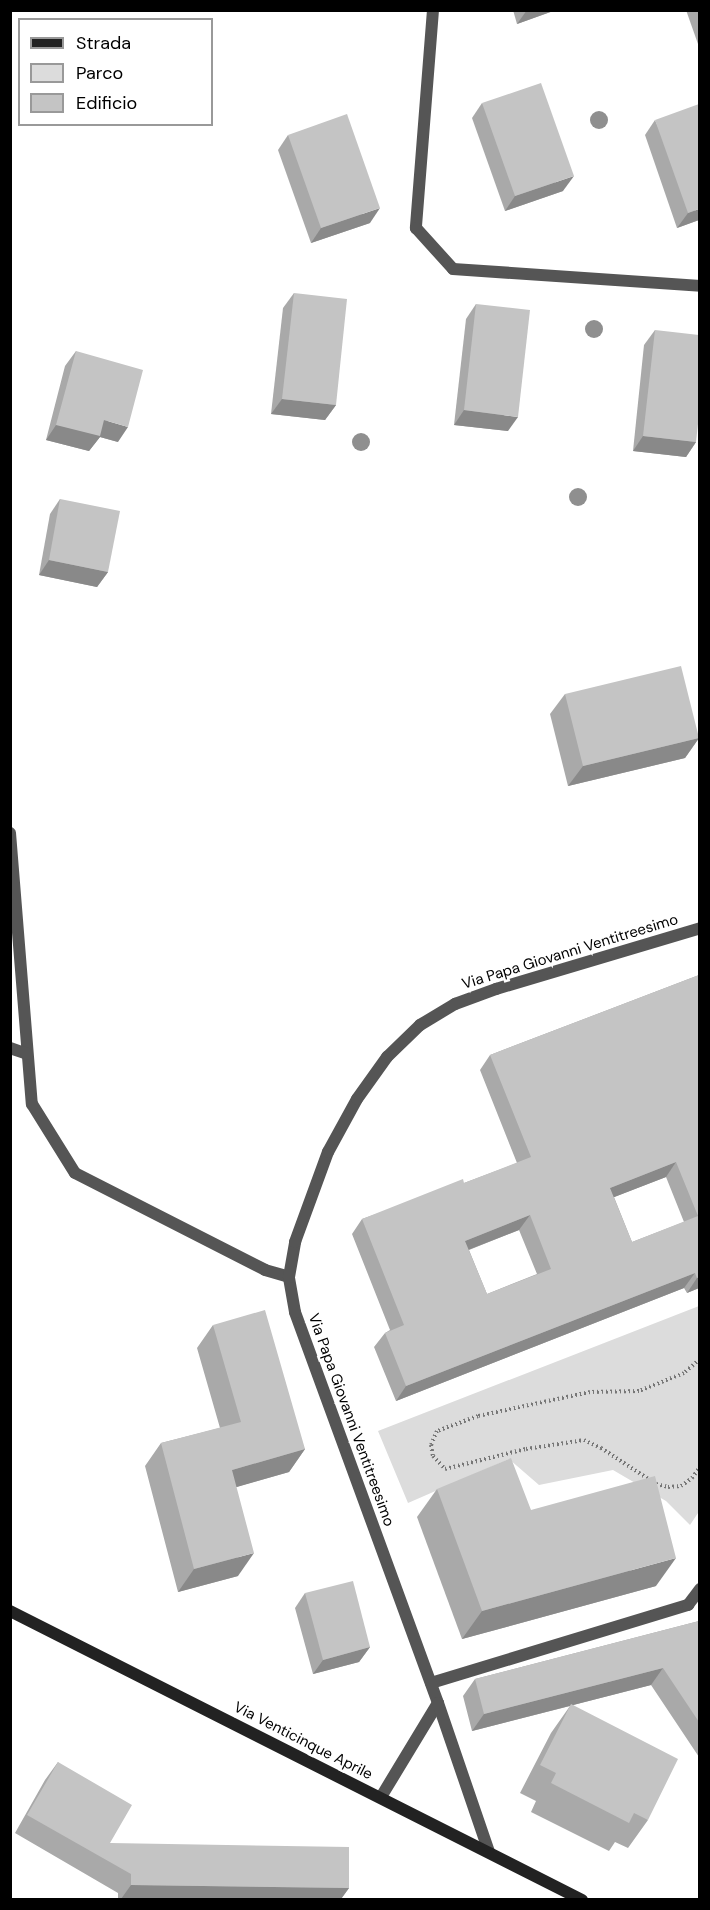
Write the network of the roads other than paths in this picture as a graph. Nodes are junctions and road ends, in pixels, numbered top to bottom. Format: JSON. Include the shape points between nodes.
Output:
{"nodes":[{"id":1,"x":433,"y":10,"type":"edge"},
{"id":2,"x":699,"y":286,"type":"edge"},
{"id":3,"x":10,"y":832,"type":"edge"},
{"id":4,"x":699,"y":928,"type":"edge"},
{"id":5,"x":10,"y":1048,"type":"edge"},
{"id":6,"x":27,"y":1054,"type":"junction"},
{"id":7,"x":289,"y":1277,"type":"junction"},
{"id":8,"x":699,"y":1589,"type":"edge"},
{"id":9,"x":10,"y":1611,"type":"edge"},
{"id":10,"x":431,"y":1683,"type":"junction"},
{"id":11,"x":438,"y":1702,"type":"junction"},
{"id":12,"x":381,"y":1797,"type":"junction"},
{"id":13,"x":489,"y":1852,"type":"junction"},
{"id":14,"x":582,"y":1899,"type":"edge"}],
"edges":[{"from":1,"to":2,"type":"street","via":[[416,228],[453,269]]},
{"from":3,"to":6,"type":"street"},
{"from":4,"to":7,"type":"street","name":"Via Papa Giovanni Ventitreesimo","via":[[496,989],[455,1004],[420,1025],[387,1057],[328,1152],[295,1242]]},
{"from":5,"to":6,"type":"street"},
{"from":6,"to":7,"type":"street","via":[[32,1104],[75,1173],[265,1270]]},
{"from":7,"to":10,"type":"street","name":"Via Papa Giovanni Ventitreesimo","via":[[295,1312],[308,1350]]},
{"from":8,"to":10,"type":"street","via":[[688,1605]]},
{"from":9,"to":12,"type":"main road","name":"Via Venticinque Aprile"},
{"from":10,"to":11,"type":"street","name":"Via Papa Giovanni Ventitreesimo"},
{"from":11,"to":12,"type":"street"},
{"from":11,"to":13,"type":"street","name":"Via Papa Giovanni Ventitreesimo"},
{"from":12,"to":13,"type":"main road","name":"Via Venticinque Aprile"},
{"from":13,"to":14,"type":"main road","name":"Via Venticinque Aprile"}]}
